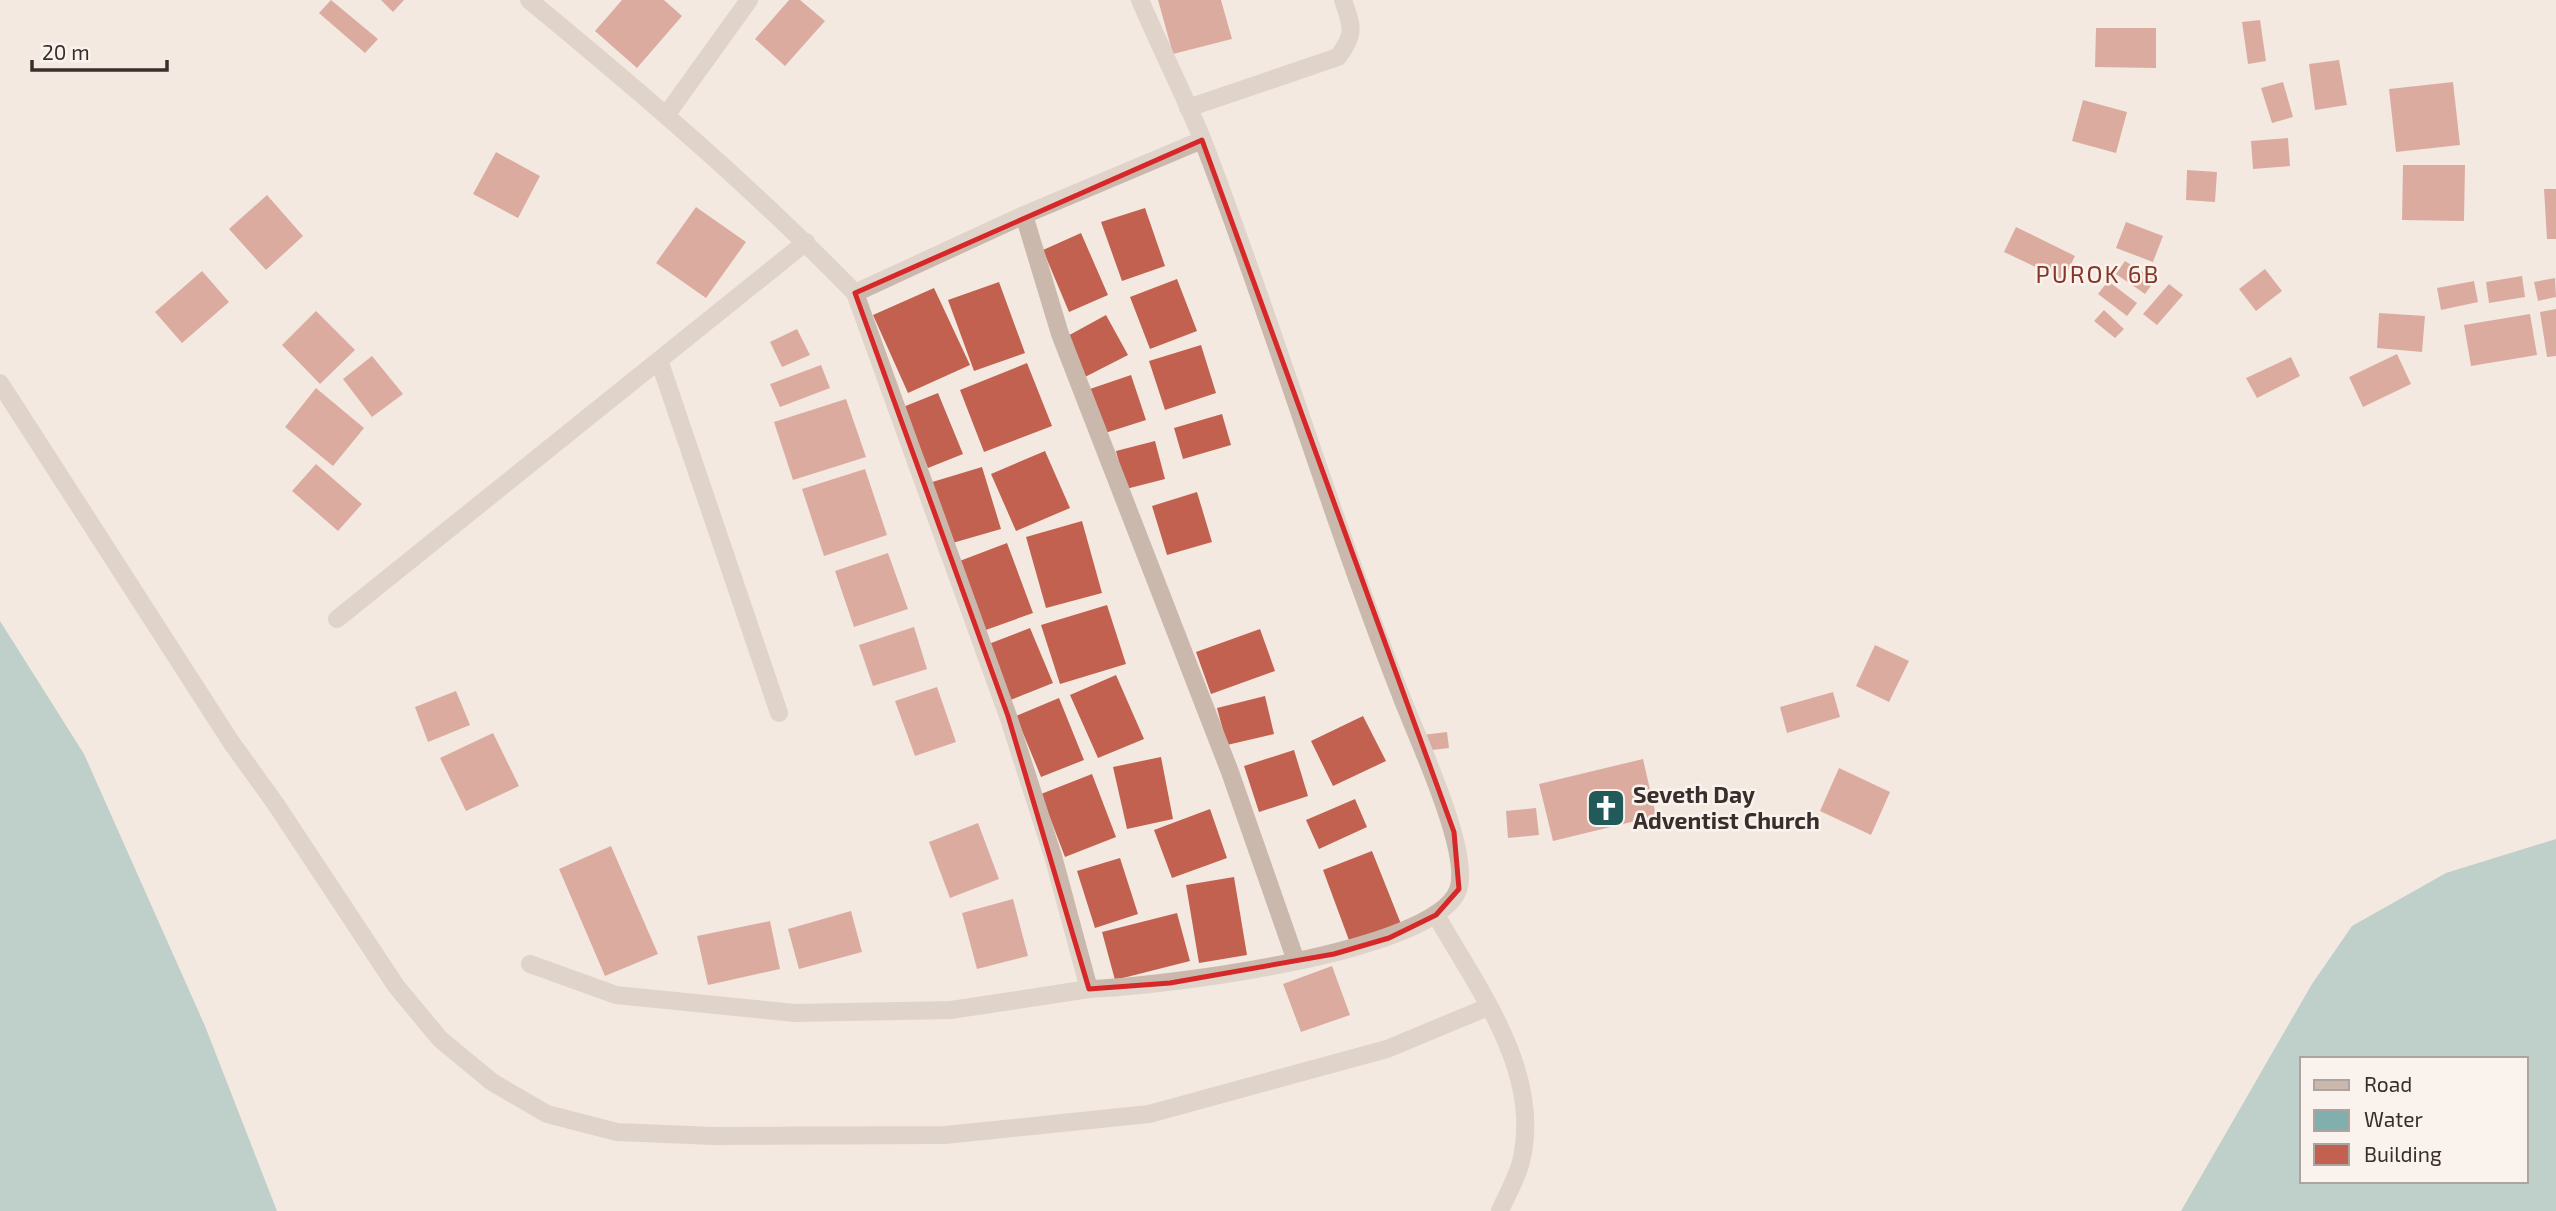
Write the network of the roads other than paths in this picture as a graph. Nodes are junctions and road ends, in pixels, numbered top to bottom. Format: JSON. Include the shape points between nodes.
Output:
{"nodes":[{"id":1,"x":529,"y":0,"type":"edge"},
{"id":2,"x":749,"y":0,"type":"edge"},
{"id":3,"x":1140,"y":0,"type":"edge"},
{"id":4,"x":1343,"y":0,"type":"edge"},
{"id":5,"x":1188,"y":108,"type":"junction"},
{"id":6,"x":667,"y":114,"type":"junction"},
{"id":7,"x":1202,"y":140,"type":"junction"},
{"id":8,"x":1024,"y":215,"type":"junction"},
{"id":9,"x":806,"y":243,"type":"junction"},
{"id":10,"x":855,"y":293,"type":"junction"},
{"id":11,"x":659,"y":360,"type":"junction"},
{"id":12,"x":0,"y":383,"type":"edge"},
{"id":13,"x":337,"y":619,"type":"dead end"},
{"id":14,"x":779,"y":713,"type":"dead end"},
{"id":15,"x":1436,"y":915,"type":"junction"},
{"id":16,"x":1296,"y":961,"type":"junction"},
{"id":17,"x":530,"y":964,"type":"dead end"},
{"id":18,"x":1089,"y":989,"type":"junction"},
{"id":19,"x":1488,"y":1007,"type":"junction"},
{"id":20,"x":1500,"y":1211,"type":"edge"}],
"edges":[{"from":1,"to":6,"type":"street"},
{"from":2,"to":6,"type":"street"},
{"from":3,"to":5,"type":"street"},
{"from":4,"to":5,"type":"street","via":[[1352,26],[1350,41],[1338,57]]},
{"from":5,"to":7,"type":"street"},
{"from":6,"to":9,"type":"street"},
{"from":7,"to":8,"type":"street"},
{"from":7,"to":15,"type":"street","via":[[1397,686],[1454,832],[1461,863],[1459,889]]},
{"from":8,"to":10,"type":"street"},
{"from":8,"to":16,"type":"street","via":[[1060,334],[1230,772]]},
{"from":9,"to":10,"type":"street"},
{"from":9,"to":11,"type":"street"},
{"from":10,"to":18,"type":"street","via":[[1009,716]]},
{"from":11,"to":13,"type":"street"},
{"from":11,"to":14,"type":"street"},
{"from":12,"to":19,"type":"street","via":[[396,986],[440,1039],[492,1082],[547,1114],[617,1132],[714,1136],[945,1135],[1149,1114],[1387,1049]]},
{"from":15,"to":16,"type":"street","via":[[1389,937]]},
{"from":15,"to":19,"type":"street"},
{"from":16,"to":18,"type":"street","via":[[1170,983]]},
{"from":17,"to":18,"type":"street","via":[[616,995],[795,1013],[951,1010]]},
{"from":19,"to":20,"type":"street","via":[[1504,1036],[1524,1102],[1522,1157]]}]}
